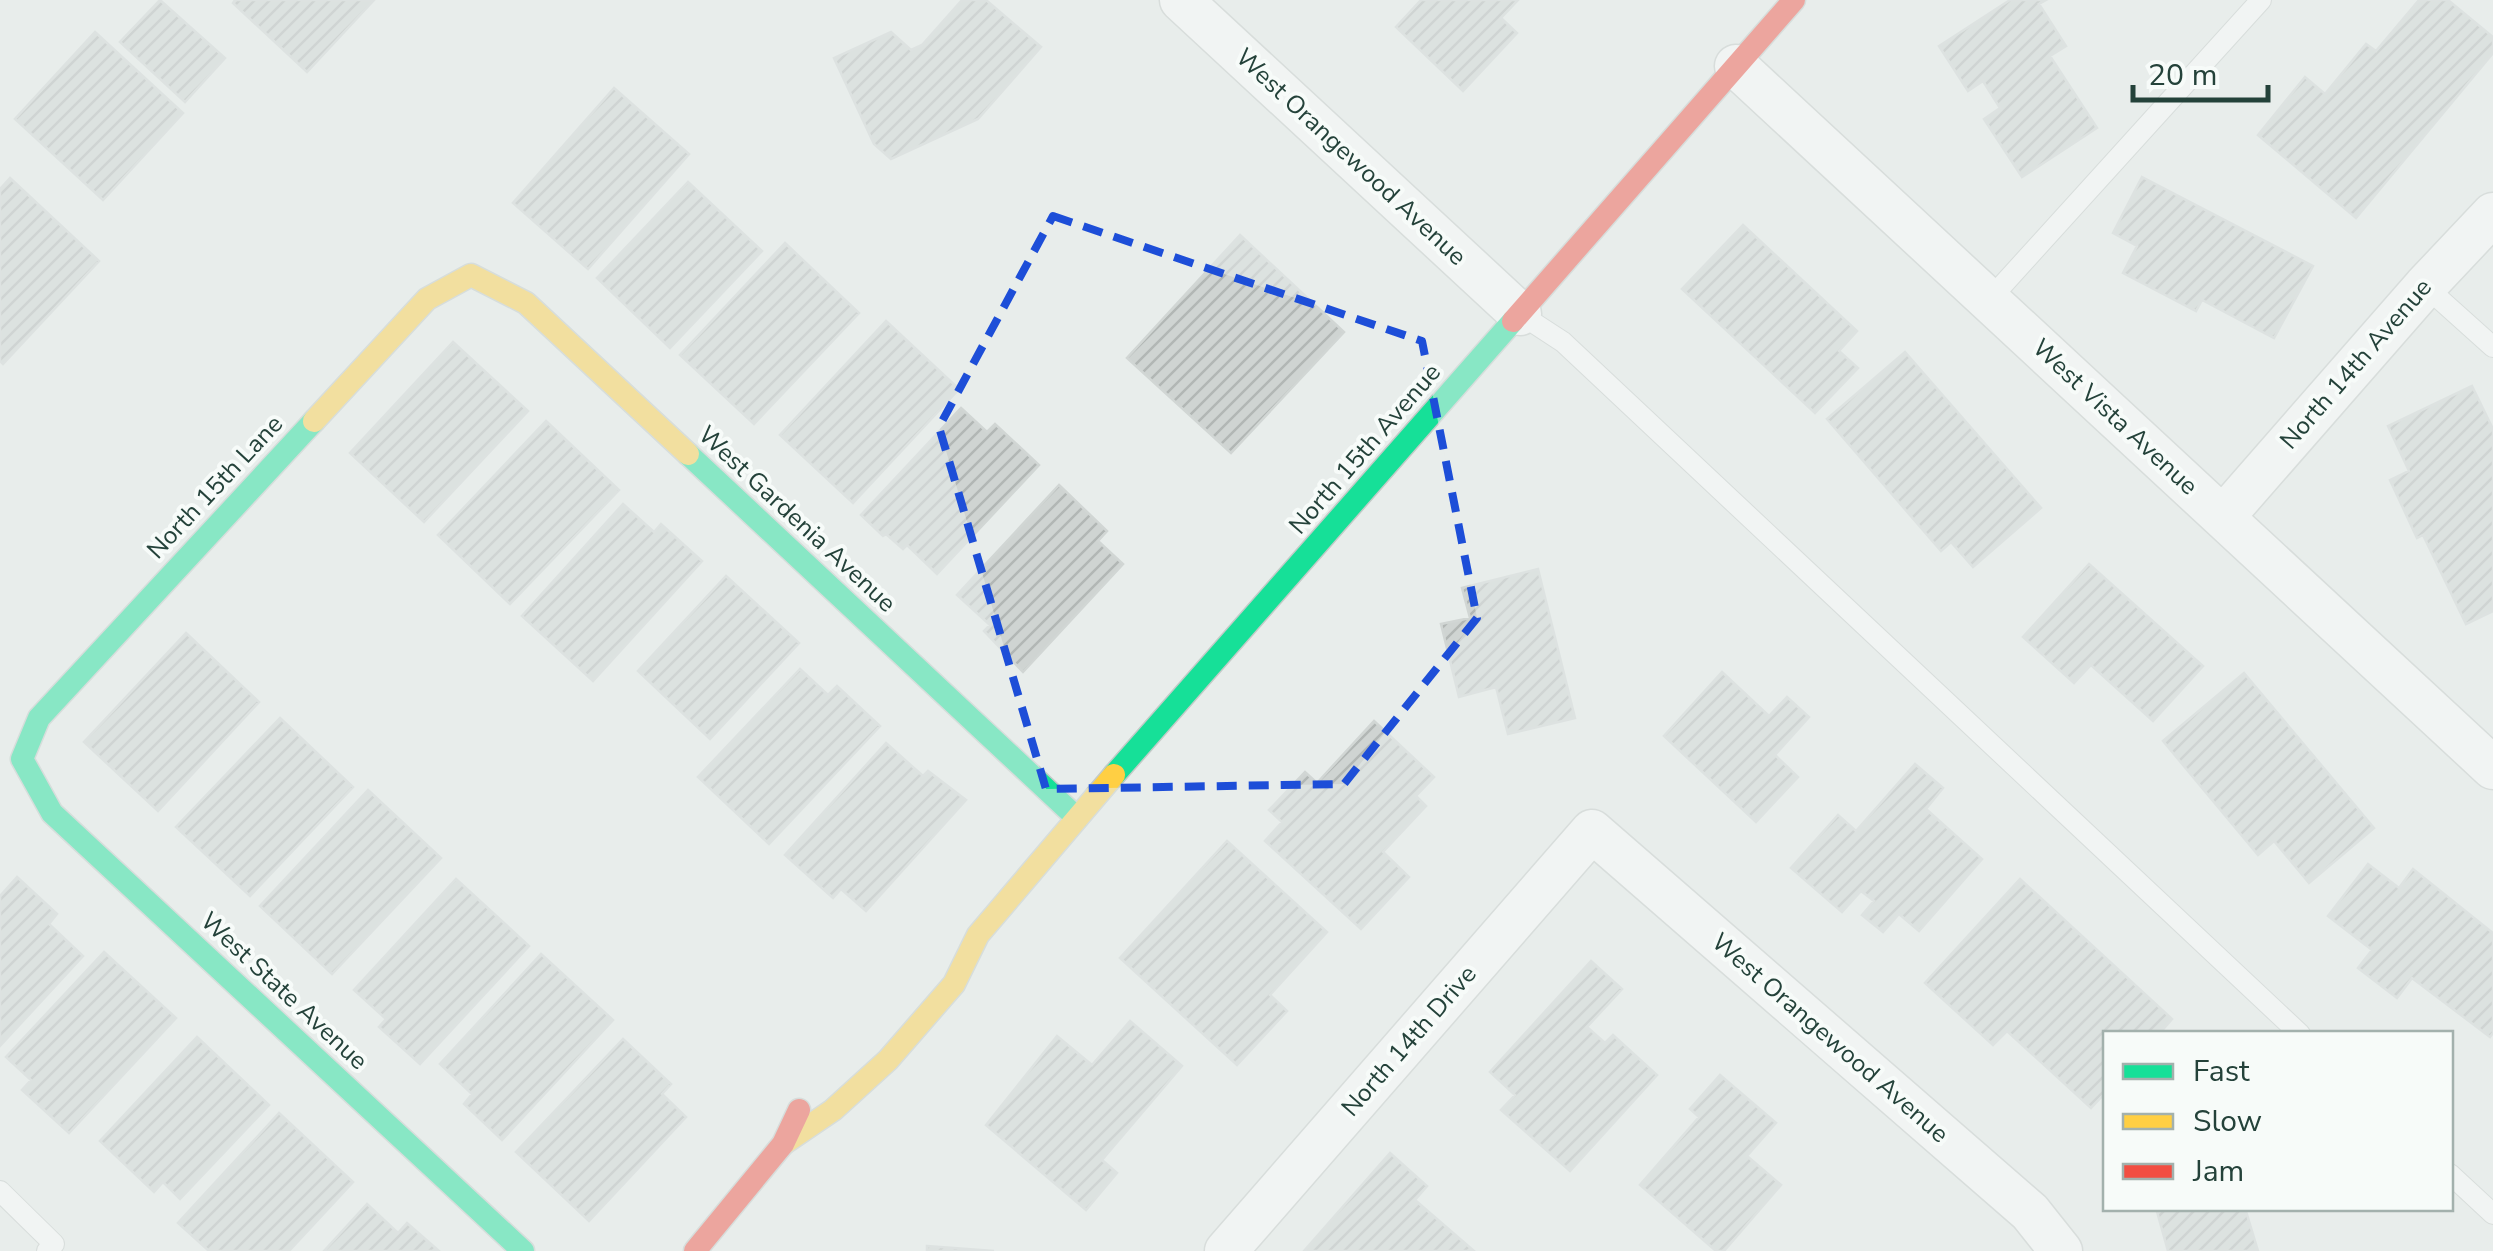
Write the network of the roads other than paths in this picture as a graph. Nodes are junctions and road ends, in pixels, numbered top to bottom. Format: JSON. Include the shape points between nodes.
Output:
{"nodes":[{"id":1,"x":1181,"y":0,"type":"edge"},
{"id":2,"x":1794,"y":0,"type":"edge"},
{"id":3,"x":2261,"y":0,"type":"edge"},
{"id":4,"x":1736,"y":66,"type":"junction"},
{"id":5,"x":2493,"y":214,"type":"edge"},
{"id":6,"x":471,"y":275,"type":"joint"},
{"id":7,"x":2424,"y":286,"type":"junction"},
{"id":8,"x":1989,"y":300,"type":"junction"},
{"id":9,"x":1520,"y":314,"type":"junction"},
{"id":10,"x":2493,"y":346,"type":"edge"},
{"id":11,"x":2223,"y":517,"type":"junction"},
{"id":12,"x":22,"y":758,"type":"joint"},
{"id":13,"x":2493,"y":768,"type":"edge"},
{"id":14,"x":1077,"y":818,"type":"junction"},
{"id":15,"x":1592,"y":831,"type":"joint"},
{"id":16,"x":978,"y":935,"type":"junction"},
{"id":17,"x":942,"y":960,"type":"dead end"},
{"id":18,"x":2297,"y":1031,"type":"edge"},
{"id":19,"x":808,"y":1090,"type":"dead end"},
{"id":20,"x":784,"y":1144,"type":"junction"},
{"id":21,"x":2453,"y":1177,"type":"edge"},
{"id":22,"x":0,"y":1191,"type":"edge"},
{"id":23,"x":2493,"y":1214,"type":"edge"},
{"id":24,"x":47,"y":1251,"type":"edge"},
{"id":25,"x":523,"y":1251,"type":"edge"},
{"id":26,"x":695,"y":1251,"type":"edge"},
{"id":27,"x":1226,"y":1251,"type":"edge"},
{"id":28,"x":2060,"y":1251,"type":"edge"}],
"edges":[{"from":1,"to":9,"type":"street","name":"West Orangewood Avenue"},
{"from":2,"to":4,"type":"street","name":"North 15th Avenue"},
{"from":3,"to":8,"type":"lane"},
{"from":4,"to":8,"type":"street","name":"West Vista Avenue"},
{"from":4,"to":9,"type":"street","name":"North 15th Avenue"},
{"from":5,"to":7,"type":"street","name":"North 14th Avenue"},
{"from":6,"to":12,"type":"street","name":"North 15th Lane","via":[[426,299],[39,718]]},
{"from":6,"to":14,"type":"street","name":"West Gardenia Avenue","via":[[526,303]]},
{"from":7,"to":10,"type":"lane"},
{"from":7,"to":11,"type":"street","name":"North 14th Avenue"},
{"from":8,"to":11,"type":"street","name":"West Vista Avenue"},
{"from":9,"to":14,"type":"street","name":"North 15th Avenue"},
{"from":9,"to":18,"type":"lane","via":[[1563,342]]},
{"from":11,"to":13,"type":"street","name":"West Vista Avenue"},
{"from":12,"to":25,"type":"street","name":"West State Avenue","via":[[52,813]]},
{"from":14,"to":16,"type":"street","name":"North 15th Avenue"},
{"from":15,"to":27,"type":"street","name":"North 14th Drive"},
{"from":15,"to":28,"type":"street","name":"West Orangewood Avenue","via":[[2030,1212]]},
{"from":16,"to":17,"type":"street","name":"North 15th Avenue"},
{"from":16,"to":20,"type":"street","name":"North 15th Avenue","via":[[954,984],[888,1060]]},
{"from":19,"to":20,"type":"street","name":"North 15th Avenue"},
{"from":20,"to":26,"type":"street","name":"North 15th Avenue"},
{"from":21,"to":23,"type":"lane"},
{"from":22,"to":24,"type":"lane","via":[[54,1244]]}]}
